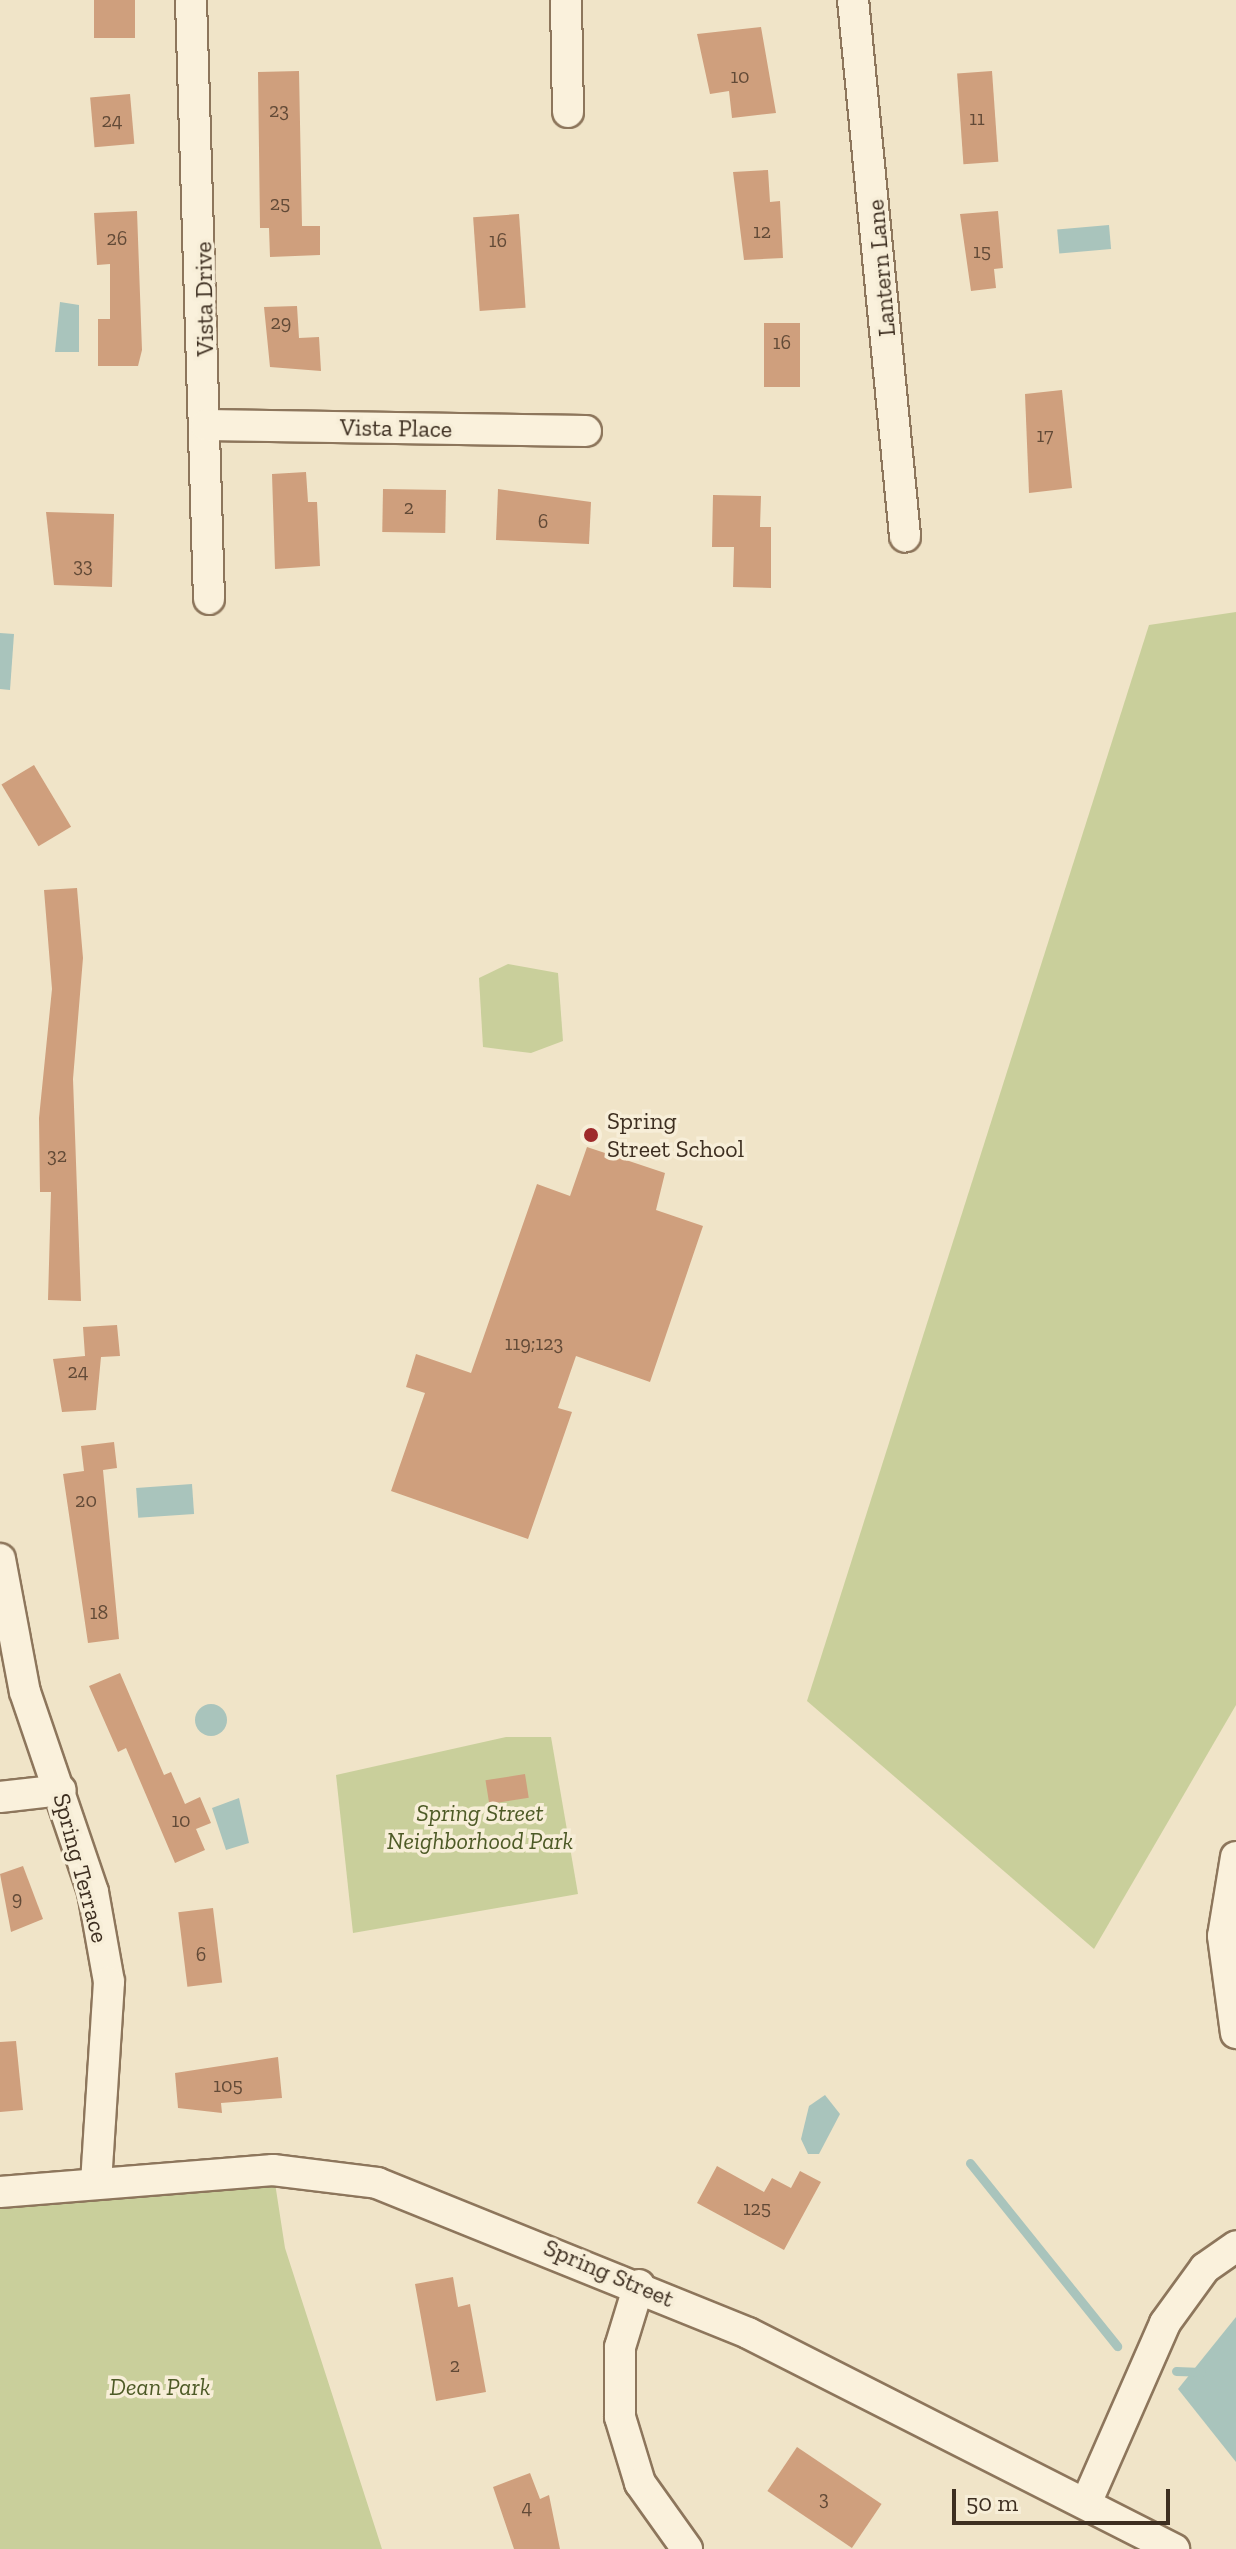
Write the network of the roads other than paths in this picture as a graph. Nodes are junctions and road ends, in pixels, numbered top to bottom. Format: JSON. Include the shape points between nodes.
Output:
{"nodes":[{"id":1,"x":191,"y":0,"type":"edge"},
{"id":2,"x":566,"y":0,"type":"edge"},
{"id":3,"x":853,"y":0,"type":"edge"},
{"id":4,"x":568,"y":112,"type":"dead end"},
{"id":5,"x":206,"y":425,"type":"junction"},
{"id":6,"x":586,"y":431,"type":"dead end"},
{"id":7,"x":905,"y":536,"type":"dead end"},
{"id":8,"x":209,"y":599,"type":"dead end"},
{"id":9,"x":0,"y":1559,"type":"edge"},
{"id":10,"x":61,"y":1790,"type":"junction"},
{"id":11,"x":0,"y":1797,"type":"edge"},
{"id":12,"x":1236,"y":1857,"type":"edge"},
{"id":13,"x":1236,"y":2033,"type":"edge"},
{"id":14,"x":96,"y":2184,"type":"junction"},
{"id":15,"x":0,"y":2192,"type":"edge"},
{"id":16,"x":1236,"y":2246,"type":"edge"},
{"id":17,"x":639,"y":2285,"type":"junction"},
{"id":18,"x":1087,"y":2501,"type":"junction"},
{"id":19,"x":687,"y":2549,"type":"edge"},
{"id":20,"x":1174,"y":2549,"type":"edge"}],
"edges":[{"from":1,"to":5,"type":"street","name":"Vista Drive"},
{"from":2,"to":4,"type":"street"},
{"from":3,"to":7,"type":"street","name":"Lantern Lane"},
{"from":5,"to":6,"type":"street","name":"Vista Place"},
{"from":5,"to":8,"type":"street","name":"Vista Drive"},
{"from":9,"to":10,"type":"street","name":"Spring Terrace","via":[[25,1692]]},
{"from":10,"to":11,"type":"street"},
{"from":10,"to":14,"type":"street","name":"Spring Terrace","via":[[93,1892],[109,1982]]},
{"from":12,"to":13,"type":"street","via":[[1223,1936]]},
{"from":14,"to":15,"type":"street","name":"Spring Street"},
{"from":14,"to":17,"type":"street","name":"Spring Street","via":[[273,2170],[345,2175],[474,2216]]},
{"from":16,"to":18,"type":"street","via":[[1205,2268],[1165,2323]]},
{"from":17,"to":18,"type":"street","name":"Spring Street"},
{"from":17,"to":19,"type":"street","via":[[620,2347],[620,2417],[640,2483]]},
{"from":18,"to":20,"type":"street","name":"Spring Street"}]}
